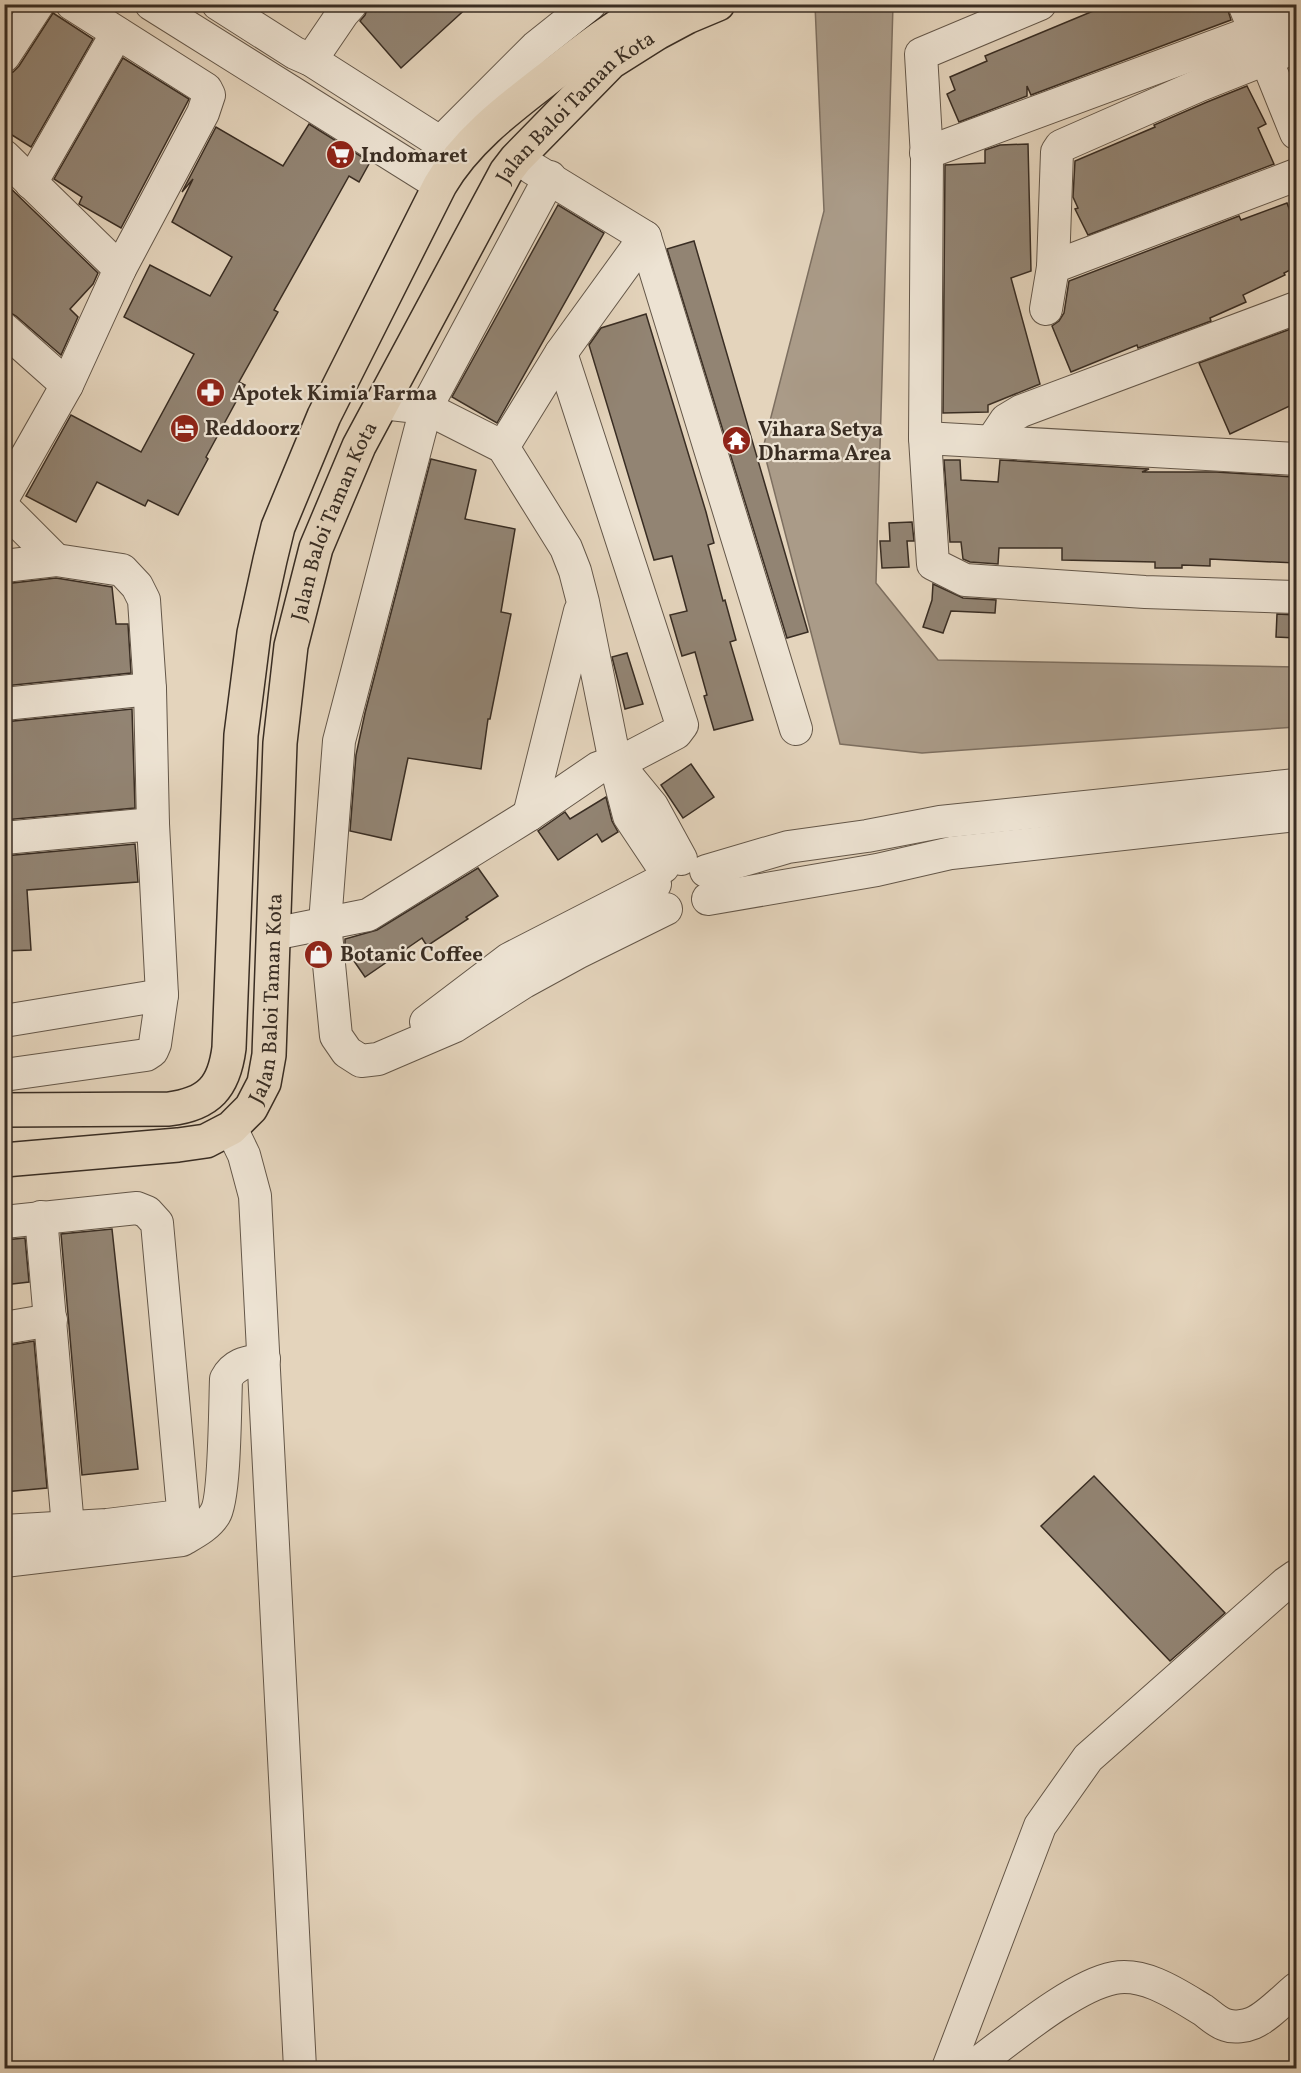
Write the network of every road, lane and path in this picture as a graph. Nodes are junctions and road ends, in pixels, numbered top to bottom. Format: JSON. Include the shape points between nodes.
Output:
{"nodes":[{"id":1,"x":38,"y":4,"type":"edge"},
{"id":2,"x":72,"y":4,"type":"edge"},
{"id":3,"x":151,"y":4,"type":"edge"},
{"id":4,"x":218,"y":4,"type":"edge"},
{"id":5,"x":351,"y":4,"type":"edge"},
{"id":6,"x":590,"y":4,"type":"edge"},
{"id":7,"x":654,"y":4,"type":"edge"},
{"id":8,"x":718,"y":4,"type":"edge"},
{"id":9,"x":1040,"y":4,"type":"edge"},
{"id":10,"x":1296,"y":16,"type":"edge"},
{"id":11,"x":1255,"y":32,"type":"edge"},
{"id":12,"x":117,"y":33,"type":"junction"},
{"id":13,"x":1296,"y":47,"type":"edge"},
{"id":14,"x":4,"y":56,"type":"edge"},
{"id":15,"x":311,"y":60,"type":"junction"},
{"id":16,"x":1296,"y":133,"type":"edge"},
{"id":17,"x":450,"y":149,"type":"junction"},
{"id":18,"x":926,"y":155,"type":"junction"},
{"id":19,"x":4,"y":156,"type":"edge"},
{"id":20,"x":516,"y":159,"type":"junction"},
{"id":21,"x":1296,"y":175,"type":"edge"},
{"id":22,"x":550,"y":177,"type":"junction"},
{"id":23,"x":31,"y":183,"type":"junction"},
{"id":24,"x":440,"y":185,"type":"junction"},
{"id":25,"x":645,"y":237,"type":"junction"},
{"id":26,"x":1053,"y":267,"type":"junction"},
{"id":27,"x":120,"y":269,"type":"junction"},
{"id":28,"x":1296,"y":308,"type":"edge"},
{"id":29,"x":1046,"y":309,"type":"dead end"},
{"id":30,"x":4,"y":329,"type":"edge"},
{"id":31,"x":561,"y":353,"type":"junction"},
{"id":32,"x":67,"y":385,"type":"junction"},
{"id":33,"x":382,"y":403,"type":"junction"},
{"id":34,"x":426,"y":408,"type":"junction"},
{"id":35,"x":925,"y":438,"type":"junction"},
{"id":36,"x":992,"y":441,"type":"junction"},
{"id":37,"x":503,"y":447,"type":"junction"},
{"id":38,"x":1288,"y":454,"type":"edge"},
{"id":39,"x":4,"y":496,"type":"edge"},
{"id":40,"x":4,"y":508,"type":"edge"},
{"id":41,"x":56,"y":560,"type":"junction"},
{"id":42,"x":4,"y":566,"type":"edge"},
{"id":43,"x":1296,"y":597,"type":"edge"},
{"id":44,"x":583,"y":602,"type":"junction"},
{"id":45,"x":150,"y":689,"type":"junction"},
{"id":46,"x":4,"y":704,"type":"edge"},
{"id":47,"x":243,"y":720,"type":"junction"},
{"id":48,"x":282,"y":723,"type":"junction"},
{"id":49,"x":796,"y":729,"type":"dead end"},
{"id":50,"x":615,"y":762,"type":"junction"},
{"id":51,"x":1296,"y":785,"type":"edge"},
{"id":52,"x":530,"y":815,"type":"junction"},
{"id":53,"x":1296,"y":815,"type":"edge"},
{"id":54,"x":153,"y":824,"type":"junction"},
{"id":55,"x":4,"y":838,"type":"edge"},
{"id":56,"x":680,"y":882,"type":"junction"},
{"id":57,"x":325,"y":923,"type":"junction"},
{"id":58,"x":273,"y":934,"type":"junction"},
{"id":59,"x":162,"y":995,"type":"junction"},
{"id":60,"x":4,"y":1021,"type":"edge"},
{"id":61,"x":4,"y":1075,"type":"edge"},
{"id":62,"x":4,"y":1110,"type":"edge"},
{"id":63,"x":231,"y":1128,"type":"junction"},
{"id":64,"x":4,"y":1160,"type":"edge"},
{"id":65,"x":41,"y":1217,"type":"junction"},
{"id":66,"x":4,"y":1222,"type":"edge"},
{"id":67,"x":51,"y":1320,"type":"junction"},
{"id":68,"x":4,"y":1328,"type":"edge"},
{"id":69,"x":264,"y":1359,"type":"junction"},
{"id":70,"x":68,"y":1527,"type":"junction"},
{"id":71,"x":4,"y":1531,"type":"edge"},
{"id":72,"x":4,"y":1561,"type":"edge"},
{"id":73,"x":1296,"y":1576,"type":"edge"},
{"id":74,"x":1296,"y":1989,"type":"edge"},
{"id":75,"x":300,"y":2068,"type":"edge"},
{"id":76,"x":948,"y":2068,"type":"edge"},
{"id":77,"x":971,"y":2068,"type":"edge"}],
"edges":[{"from":1,"to":14,"type":"street"},
{"from":2,"to":12,"type":"street"},
{"from":3,"to":24,"type":"street"},
{"from":4,"to":15,"type":"street"},
{"from":5,"to":15,"type":"street"},
{"from":6,"to":17,"type":"street","via":[[536,47]]},
{"from":7,"to":17,"type":"highway","name":"Jalan Baloi Taman Kota"},
{"from":8,"to":20,"type":"highway","name":"Jalan Baloi Taman Kota","via":[[657,33],[611,62]]},
{"from":9,"to":18,"type":"street","via":[[921,54]]},
{"from":10,"to":11,"type":"street"},
{"from":11,"to":13,"type":"street"},
{"from":11,"to":16,"type":"street"},
{"from":11,"to":18,"type":"street"},
{"from":11,"to":26,"type":"street","via":[[1189,90],[1061,146],[1057,152]]},
{"from":12,"to":23,"type":"street"},
{"from":12,"to":27,"type":"street","via":[[209,94],[203,113]]},
{"from":15,"to":17,"type":"street"},
{"from":17,"to":24,"type":"highway","name":"Jalan Baloi Taman Kota"},
{"from":18,"to":35,"type":"street"},
{"from":19,"to":23,"type":"street"},
{"from":20,"to":22,"type":"street"},
{"from":20,"to":33,"type":"highway","name":"Jalan Baloi Taman Kota"},
{"from":21,"to":26,"type":"street"},
{"from":22,"to":25,"type":"street"},
{"from":22,"to":34,"type":"street"},
{"from":23,"to":27,"type":"street"},
{"from":24,"to":47,"type":"highway","name":"Jalan Baloi Taman Kota","via":[[324,416],[278,527],[254,633]]},
{"from":25,"to":31,"type":"street"},
{"from":25,"to":49,"type":"street"},
{"from":26,"to":29,"type":"street"},
{"from":27,"to":32,"type":"street"},
{"from":28,"to":36,"type":"street","via":[[1021,411],[1006,420]]},
{"from":30,"to":32,"type":"street"},
{"from":31,"to":37,"type":"street"},
{"from":31,"to":50,"type":"street","via":[[682,725],[676,733]]},
{"from":32,"to":39,"type":"street"},
{"from":33,"to":34,"type":"street"},
{"from":33,"to":48,"type":"highway","name":"Jalan Baloi Taman Kota","via":[[359,446],[316,548],[291,646]]},
{"from":34,"to":37,"type":"street"},
{"from":34,"to":57,"type":"street","via":[[339,741]]},
{"from":35,"to":36,"type":"street"},
{"from":35,"to":43,"type":"street","via":[[933,564],[965,580]]},
{"from":36,"to":38,"type":"street"},
{"from":37,"to":44,"type":"street","via":[[566,548]]},
{"from":40,"to":41,"type":"street"},
{"from":41,"to":42,"type":"street"},
{"from":41,"to":45,"type":"street","via":[[122,570],[137,586],[144,600]]},
{"from":44,"to":50,"type":"street"},
{"from":44,"to":52,"type":"street"},
{"from":45,"to":46,"type":"street"},
{"from":45,"to":54,"type":"street"},
{"from":47,"to":48,"type":"highway"},
{"from":47,"to":62,"type":"highway","name":"Jalan Baloi Taman Kota","via":[[229,1048],[227,1067],[218,1084],[205,1098],[169,1109]]},
{"from":48,"to":58,"type":"highway","name":"Jalan Baloi Taman Kota"},
{"from":50,"to":52,"type":"street","via":[[598,768]]},
{"from":50,"to":56,"type":"street","via":[[652,806]]},
{"from":51,"to":56,"type":"street","via":[[940,822],[788,847]]},
{"from":52,"to":57,"type":"street","via":[[368,915]]},
{"from":53,"to":56,"type":"street","via":[[951,853],[877,870]]},
{"from":54,"to":55,"type":"street"},
{"from":54,"to":59,"type":"street"},
{"from":56,"to":57,"type":"street","via":[[509,959],[378,1059],[361,1061],[347,1052],[336,1036]]},
{"from":57,"to":58,"type":"street"},
{"from":58,"to":63,"type":"highway","name":"Jalan Baloi Taman Kota","via":[[269,1055],[264,1083],[251,1108]]},
{"from":59,"to":60,"type":"street"},
{"from":59,"to":61,"type":"street","via":[[155,1044],[146,1055]]},
{"from":63,"to":64,"type":"highway","name":"Jalan Baloi Taman Kota","via":[[196,1143]]},
{"from":63,"to":69,"type":"street","via":[[255,1196]]},
{"from":65,"to":66,"type":"street"},
{"from":65,"to":67,"type":"street"},
{"from":65,"to":70,"type":"street","via":[[137,1208],[158,1223],[183,1509],[172,1517]]},
{"from":67,"to":68,"type":"street"},
{"from":67,"to":70,"type":"street"},
{"from":69,"to":72,"type":"street","via":[[241,1364],[226,1379],[221,1491],[217,1513],[205,1526],[182,1540]]},
{"from":69,"to":75,"type":"street"},
{"from":70,"to":71,"type":"street"},
{"from":73,"to":76,"type":"street","via":[[1088,1758],[1040,1826]]},
{"from":74,"to":77,"type":"street","via":[[1254,2023],[1242,2026],[1226,2025],[1154,1984],[1130,1977],[1115,1978],[1090,1985]]}]}
